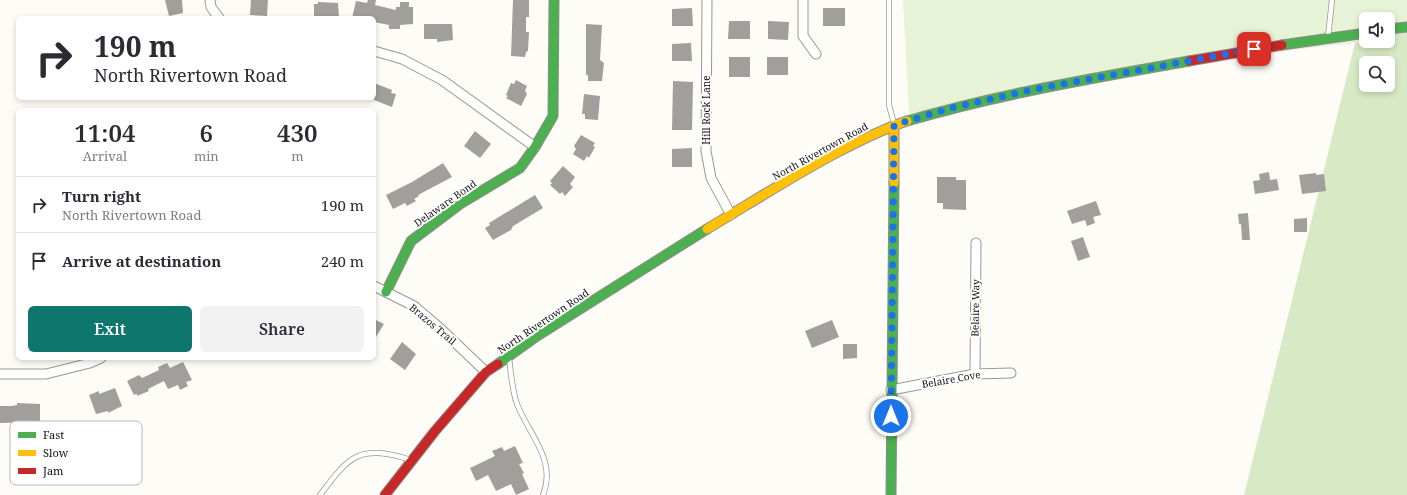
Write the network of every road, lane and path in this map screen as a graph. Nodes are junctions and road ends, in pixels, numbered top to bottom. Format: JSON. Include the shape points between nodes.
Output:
{"nodes":[{"id":1,"x":210,"y":0,"type":"edge"},
{"id":2,"x":554,"y":0,"type":"edge"},
{"id":3,"x":707,"y":0,"type":"edge"},
{"id":4,"x":803,"y":0,"type":"edge"},
{"id":5,"x":889,"y":0,"type":"edge"},
{"id":6,"x":1332,"y":0,"type":"edge"},
{"id":7,"x":218,"y":16,"type":"edge"},
{"id":8,"x":1406,"y":26,"type":"edge"},
{"id":9,"x":1395,"y":28,"type":"edge"},
{"id":10,"x":1359,"y":34,"type":"edge"},
{"id":11,"x":1328,"y":39,"type":"junction"},
{"id":12,"x":376,"y":52,"type":"edge"},
{"id":13,"x":816,"y":54,"type":"dead end"},
{"id":14,"x":894,"y":125,"type":"junction"},
{"id":15,"x":535,"y":147,"type":"junction"},
{"id":16,"x":731,"y":215,"type":"junction"},
{"id":17,"x":976,"y":243,"type":"dead end"},
{"id":18,"x":376,"y":287,"type":"edge"},
{"id":19,"x":386,"y":292,"type":"junction"},
{"id":20,"x":509,"y":356,"type":"junction"},
{"id":21,"x":97,"y":360,"type":"edge"},
{"id":22,"x":486,"y":372,"type":"junction"},
{"id":23,"x":0,"y":374,"type":"edge"},
{"id":24,"x":975,"y":374,"type":"junction"},
{"id":25,"x":1011,"y":374,"type":"dead end"},
{"id":26,"x":891,"y":390,"type":"junction"},
{"id":27,"x":412,"y":461,"type":"junction"},
{"id":28,"x":320,"y":495,"type":"edge"},
{"id":29,"x":385,"y":495,"type":"edge"},
{"id":30,"x":543,"y":495,"type":"edge"},
{"id":31,"x":891,"y":495,"type":"edge"}],
"edges":[{"from":1,"to":7,"type":"street","via":[[211,7]]},
{"from":2,"to":15,"type":"street","name":"Delaware Bond","via":[[553,116]]},
{"from":3,"to":16,"type":"street","name":"Hill Rock Lane","via":[[706,151],[710,178]]},
{"from":4,"to":13,"type":"street","via":[[803,36]]},
{"from":5,"to":14,"type":"lane","via":[[889,105]]},
{"from":6,"to":11,"type":"lane"},
{"from":8,"to":9,"type":"street"},
{"from":10,"to":11,"type":"street","name":"North Rivertown Road"},
{"from":11,"to":14,"type":"street","name":"North Rivertown Road","via":[[1237,52],[1036,89],[951,108]]},
{"from":12,"to":15,"type":"street","via":[[402,59],[442,80]]},
{"from":14,"to":16,"type":"street","name":"North Rivertown Road","via":[[849,146]]},
{"from":14,"to":26,"type":"street"},
{"from":15,"to":19,"type":"street","name":"Delaware Bond","via":[[520,168],[460,204],[411,241]]},
{"from":16,"to":20,"type":"street","name":"North Rivertown Road"},
{"from":17,"to":24,"type":"street","name":"Belaire Way"},
{"from":18,"to":19,"type":"street","name":"Brazos Trail"},
{"from":19,"to":22,"type":"street","name":"Brazos Trail","via":[[414,306]]},
{"from":20,"to":22,"type":"street","name":"North Rivertown Road"},
{"from":20,"to":30,"type":"lane","via":[[517,403],[546,461],[548,482]]},
{"from":21,"to":23,"type":"street","via":[[46,374]]},
{"from":22,"to":27,"type":"street","name":"North Rivertown Road"},
{"from":24,"to":25,"type":"street","name":"Belaire Cove"},
{"from":24,"to":26,"type":"street","name":"Belaire Cove"},
{"from":26,"to":31,"type":"street"},
{"from":27,"to":28,"type":"lane","via":[[386,453],[360,455],[347,461]]},
{"from":27,"to":29,"type":"street","name":"North Rivertown Road"}]}
